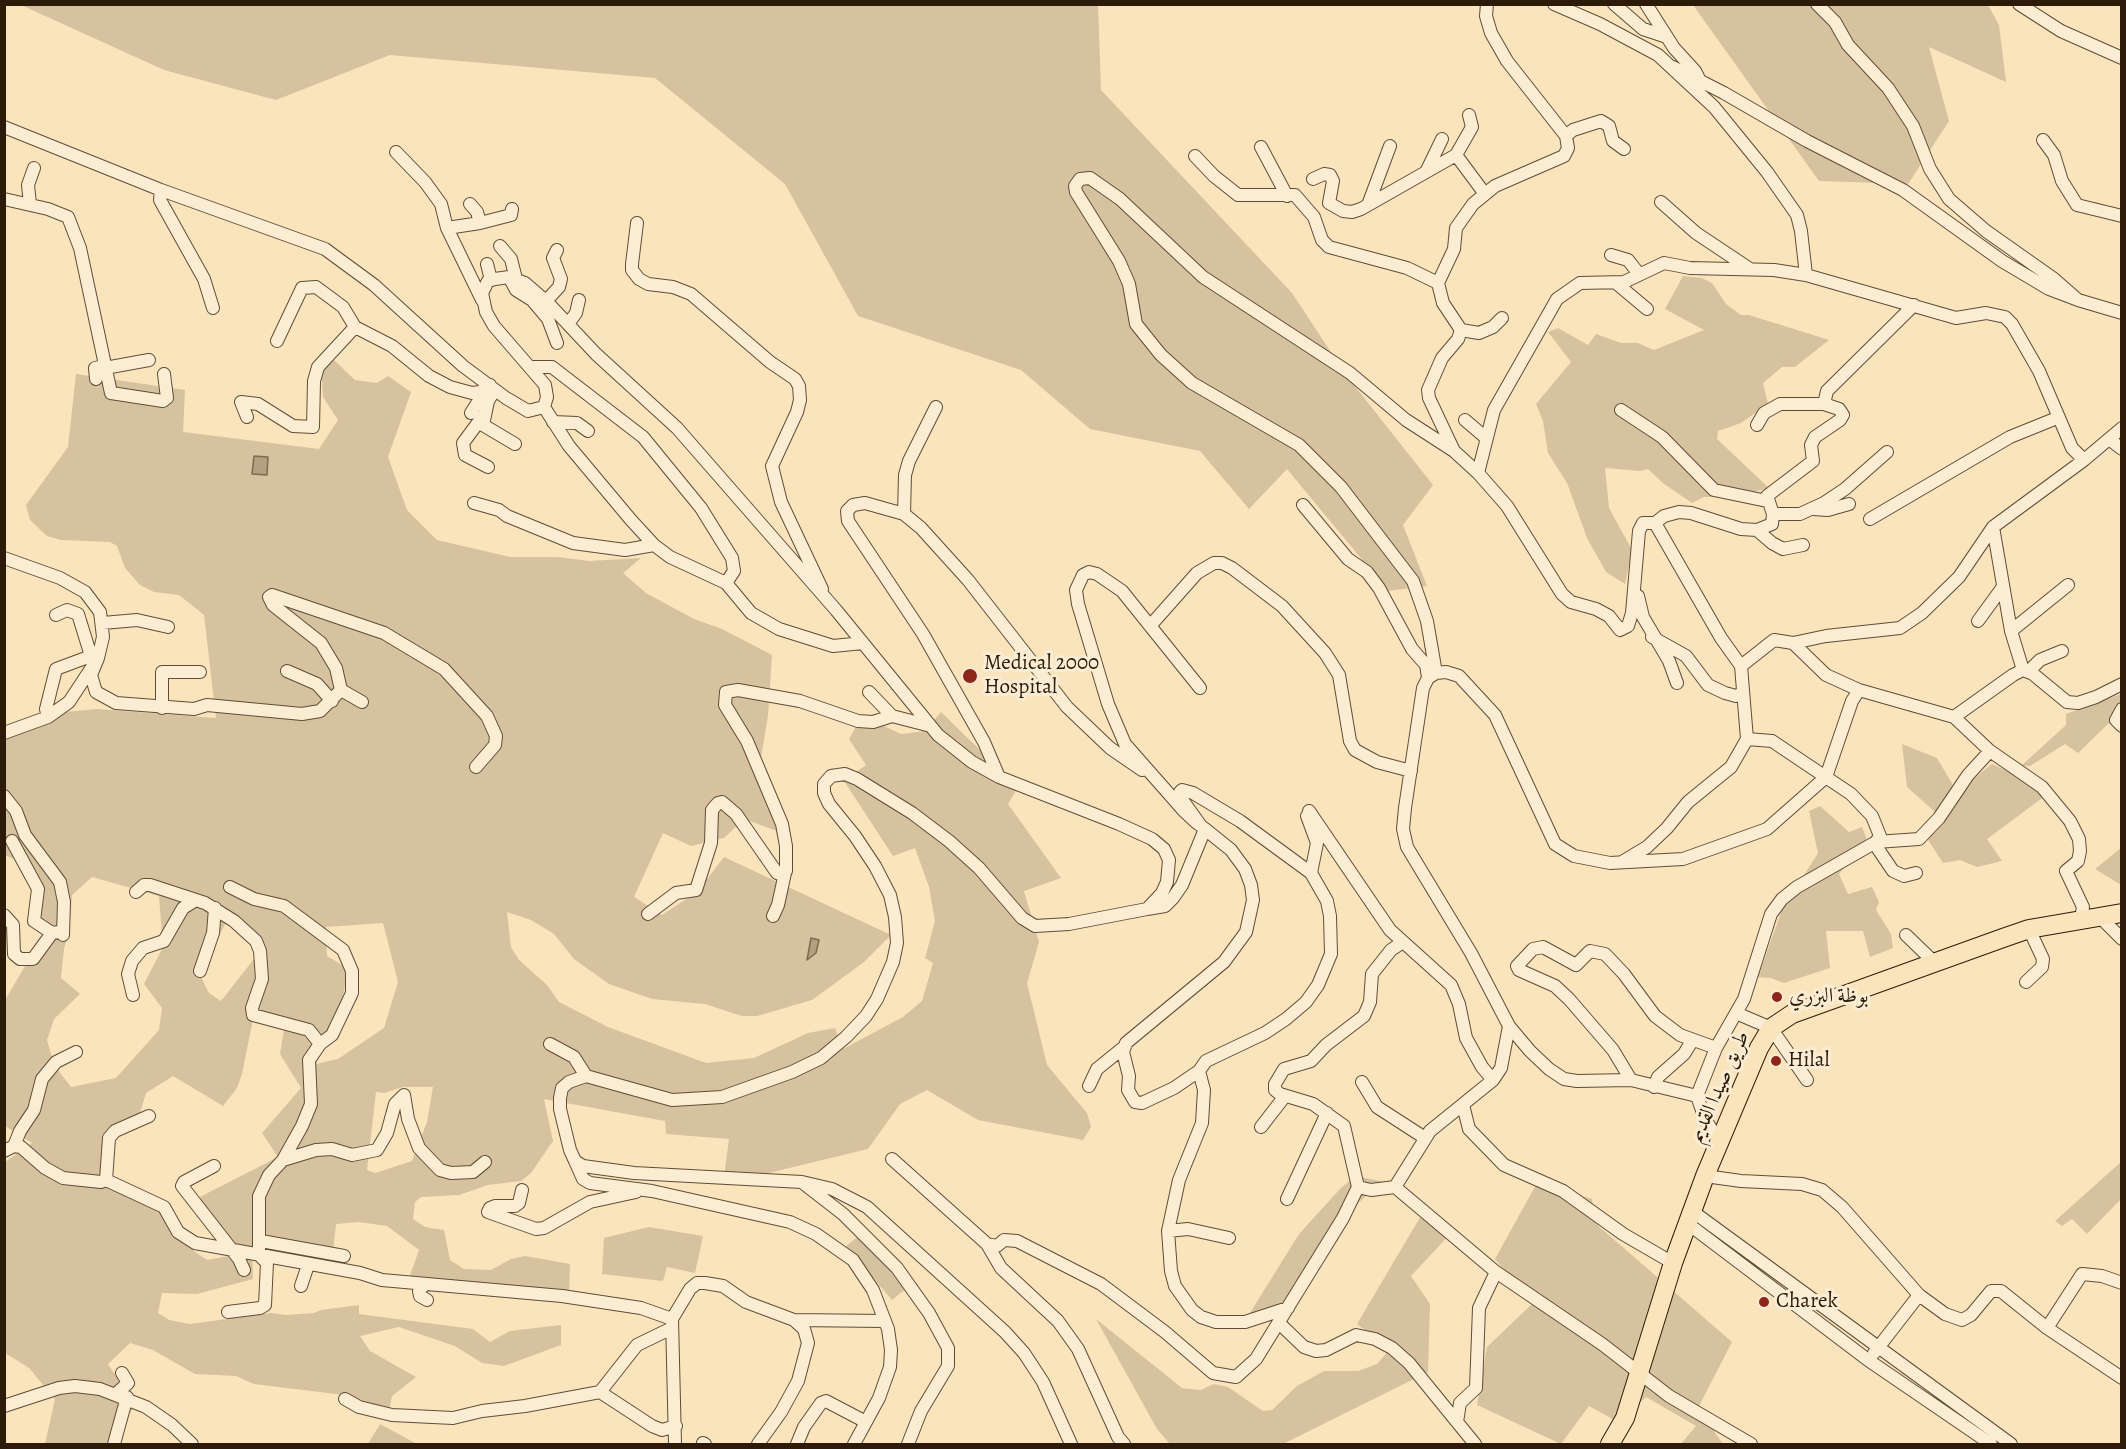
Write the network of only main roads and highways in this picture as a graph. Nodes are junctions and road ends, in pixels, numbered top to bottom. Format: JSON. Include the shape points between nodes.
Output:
{"nodes":[{"id":1,"x":2121,"y":913,"type":"edge"},
{"id":2,"x":1610,"y":1444,"type":"edge"}],
"edges":[{"from":1,"to":2,"type":"highway","name":"طريق صيدا القديم","via":[[2029,929],[1792,1014],[1772,1028],[1759,1048],[1705,1176],[1624,1418]]}]}
